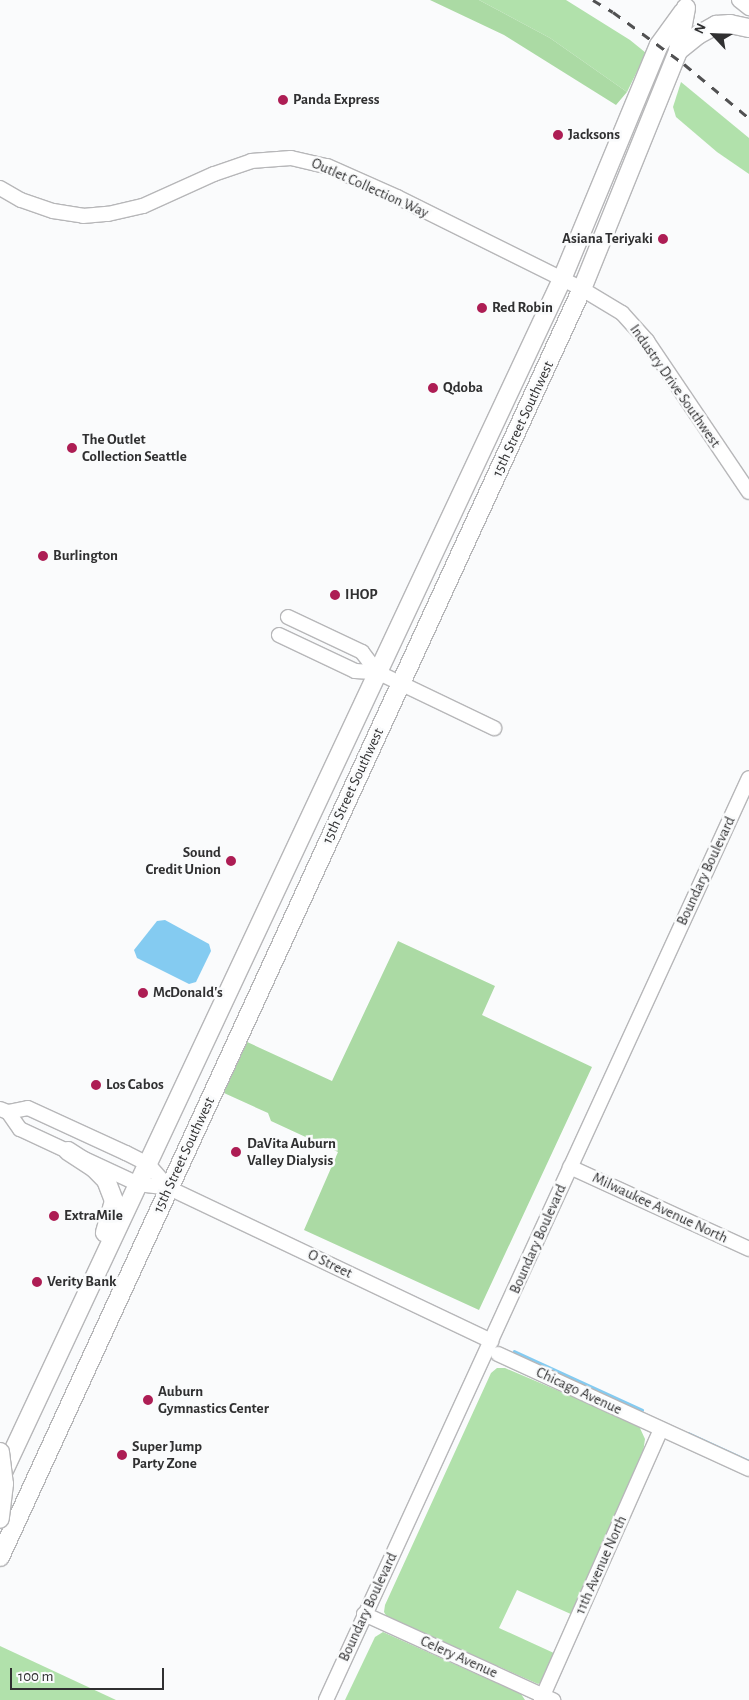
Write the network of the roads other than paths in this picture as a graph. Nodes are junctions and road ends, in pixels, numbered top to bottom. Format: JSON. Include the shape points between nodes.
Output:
{"nodes":[{"id":1,"x":739,"y":0,"type":"edge"},
{"id":2,"x":688,"y":4,"type":"edge"},
{"id":3,"x":749,"y":8,"type":"edge"},
{"id":4,"x":749,"y":28,"type":"edge"},
{"id":5,"x":678,"y":51,"type":"junction"},
{"id":6,"x":0,"y":188,"type":"edge"},
{"id":7,"x":562,"y":279,"type":"junction"},
{"id":8,"x":582,"y":289,"type":"junction"},
{"id":9,"x":749,"y":492,"type":"edge"},
{"id":10,"x":288,"y":617,"type":"dead end"},
{"id":11,"x":279,"y":635,"type":"dead end"},
{"id":12,"x":377,"y":672,"type":"junction"},
{"id":13,"x":401,"y":684,"type":"junction"},
{"id":14,"x":494,"y":728,"type":"dead end"},
{"id":15,"x":749,"y":778,"type":"edge"},
{"id":16,"x":4,"y":1110,"type":"edge"},
{"id":17,"x":68,"y":1151,"type":"junction"},
{"id":18,"x":148,"y":1164,"type":"junction"},
{"id":19,"x":570,"y":1167,"type":"junction"},
{"id":20,"x":138,"y":1184,"type":"junction"},
{"id":21,"x":169,"y":1188,"type":"junction"},
{"id":22,"x":749,"y":1249,"type":"edge"},
{"id":23,"x":81,"y":1304,"type":"junction"},
{"id":24,"x":491,"y":1341,"type":"junction"},
{"id":25,"x":498,"y":1354,"type":"dead end"},
{"id":26,"x":661,"y":1429,"type":"junction"},
{"id":27,"x":0,"y":1452,"type":"edge"},
{"id":28,"x":749,"y":1469,"type":"edge"},
{"id":29,"x":0,"y":1479,"type":"edge"},
{"id":30,"x":0,"y":1518,"type":"edge"},
{"id":31,"x":0,"y":1557,"type":"edge"},
{"id":32,"x":364,"y":1614,"type":"junction"},
{"id":33,"x":546,"y":1698,"type":"edge"},
{"id":34,"x":326,"y":1700,"type":"edge"}],
"edges":[{"from":1,"to":3,"type":"street"},
{"from":2,"to":5,"type":"main road","name":"15th Street Southwest"},
{"from":2,"to":7,"type":"main road","name":"15th Street Southwest","via":[[658,45]]},
{"from":4,"to":5,"type":"main road","via":[[716,25]]},
{"from":5,"to":8,"type":"main road","name":"15th Street Southwest"},
{"from":6,"to":7,"type":"street","name":"Outlet Collection Way","via":[[21,200],[53,211],[83,216],[108,214],[143,206],[251,161],[304,159],[332,167],[397,197]]},
{"from":7,"to":8,"type":"street","name":"Industry Drive Southwest"},
{"from":7,"to":12,"type":"main road","name":"15th Street Southwest"},
{"from":8,"to":9,"type":"street","name":"Industry Drive Southwest","via":[[616,309],[638,328]]},
{"from":8,"to":13,"type":"main road","name":"15th Street Southwest"},
{"from":10,"to":12,"type":"street","via":[[362,652]]},
{"from":11,"to":12,"type":"street","via":[[355,671]]},
{"from":12,"to":13,"type":"street"},
{"from":12,"to":18,"type":"main road","name":"15th Street Southwest"},
{"from":13,"to":14,"type":"street"},
{"from":13,"to":21,"type":"main road","name":"15th Street Southwest"},
{"from":15,"to":19,"type":"street","name":"Boundary Boulevard"},
{"from":16,"to":17,"type":"street","via":[[20,1130]]},
{"from":16,"to":18,"type":"street","via":[[28,1108]]},
{"from":17,"to":20,"type":"street"},
{"from":17,"to":23,"type":"main road","via":[[102,1174],[114,1201]]},
{"from":18,"to":20,"type":"main road","name":"15th Street Southwest"},
{"from":18,"to":21,"type":"street","name":"O Street"},
{"from":19,"to":22,"type":"street","name":"Milwaukee Avenue North"},
{"from":19,"to":24,"type":"street","name":"Boundary Boulevard"},
{"from":20,"to":21,"type":"street","name":"O Street"},
{"from":20,"to":23,"type":"main road","name":"15th Street Southwest"},
{"from":21,"to":24,"type":"street","name":"O Street"},
{"from":21,"to":31,"type":"main road","name":"15th Street Southwest"},
{"from":23,"to":29,"type":"main road","name":"15th Street Southwest"},
{"from":24,"to":32,"type":"street","name":"Boundary Boulevard"},
{"from":25,"to":26,"type":"street","name":"Chicago Avenue"},
{"from":26,"to":28,"type":"street","name":"Chicago Avenue"},
{"from":26,"to":33,"type":"street","name":"11th Avenue North"},
{"from":27,"to":30,"type":"main road","bridge":true,"via":[[4,1484]]},
{"from":32,"to":33,"type":"street","name":"Celery Avenue"},
{"from":32,"to":34,"type":"street","name":"Boundary Boulevard"}]}
